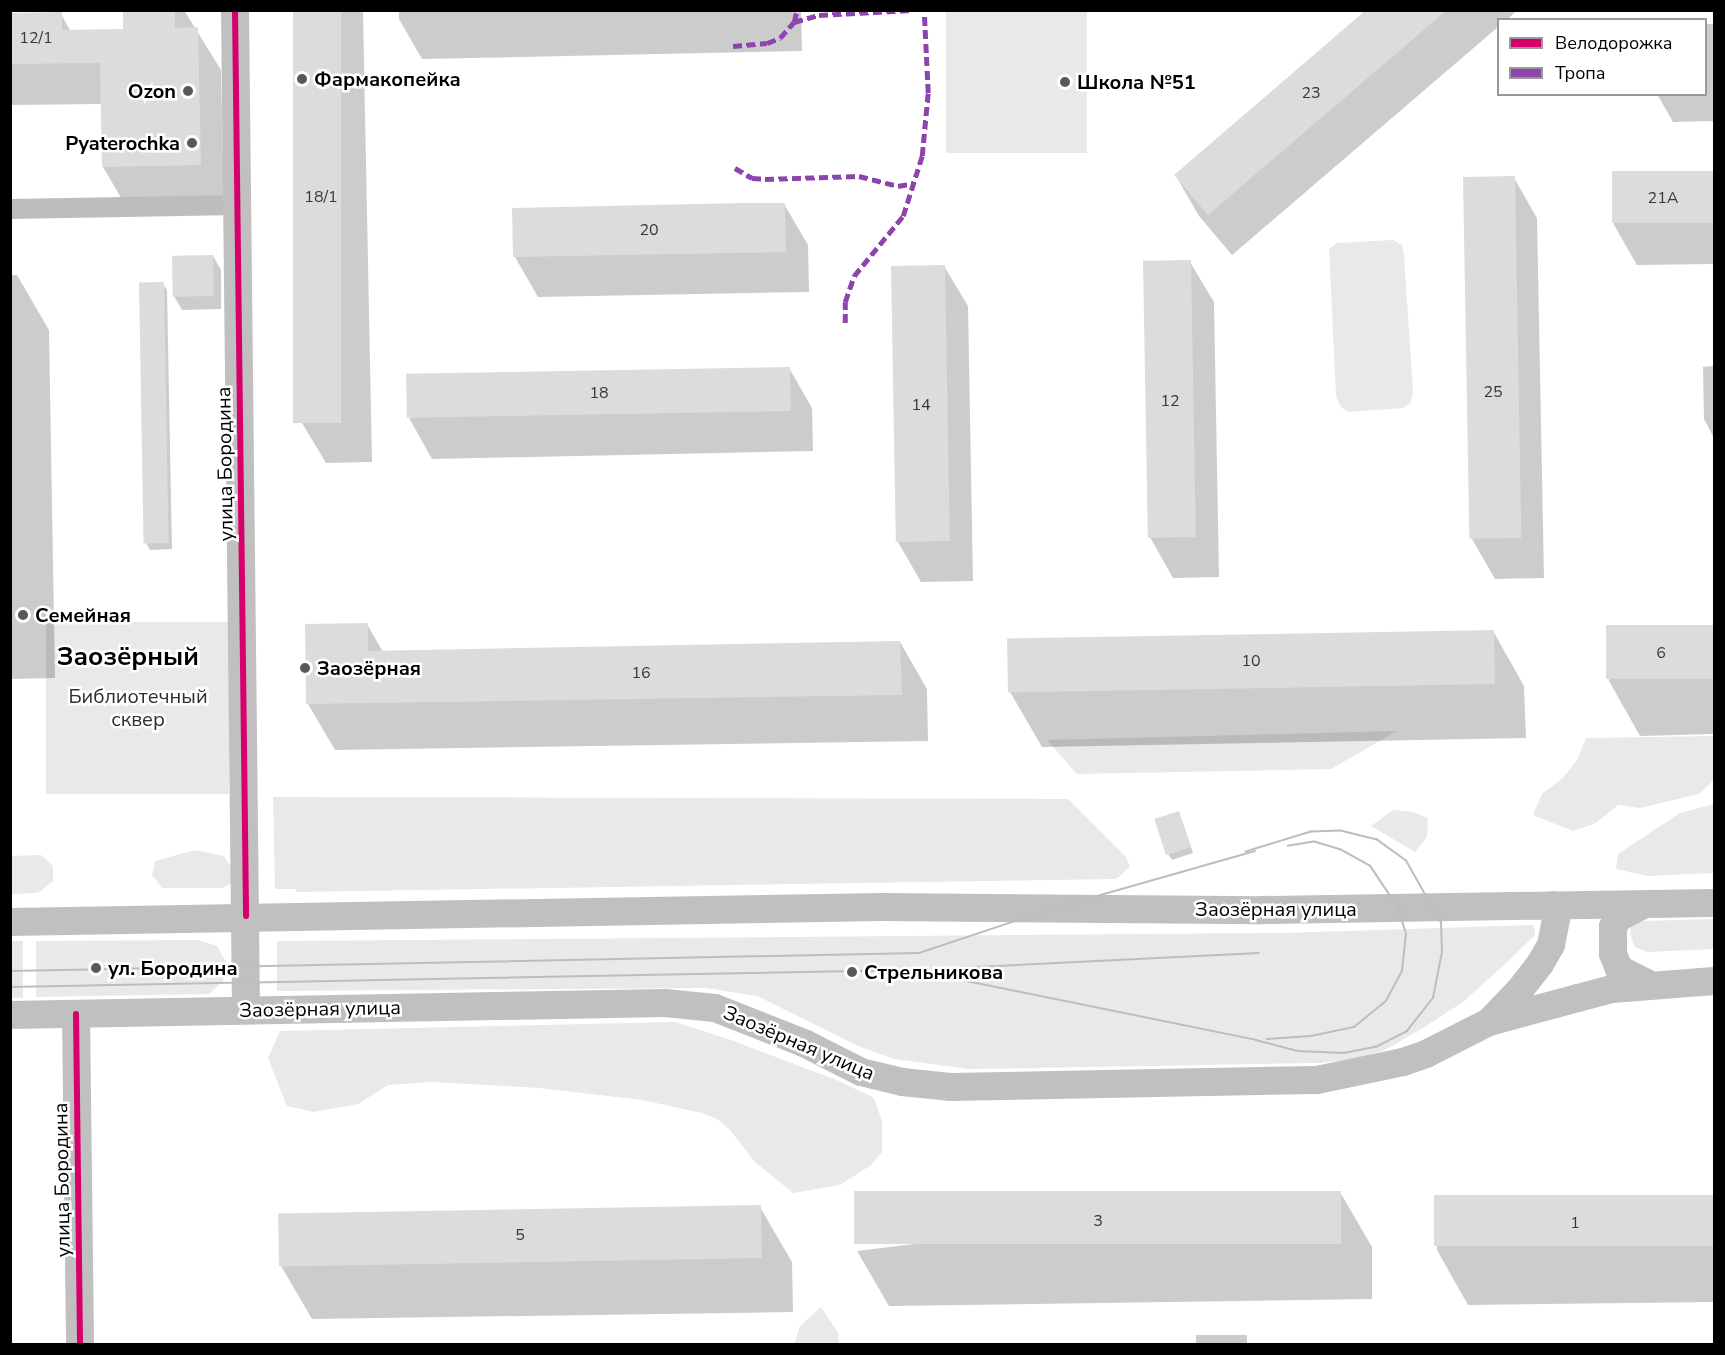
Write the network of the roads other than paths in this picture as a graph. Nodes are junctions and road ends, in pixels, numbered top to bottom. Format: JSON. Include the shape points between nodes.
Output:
{"nodes":[{"id":1,"x":236,"y":10,"type":"edge"},
{"id":2,"x":238,"y":205,"type":"junction"},
{"id":3,"x":10,"y":209,"type":"edge"},
{"id":4,"x":1714,"y":903,"type":"edge"},
{"id":5,"x":1645,"y":904,"type":"junction"},
{"id":6,"x":1553,"y":905,"type":"junction"},
{"id":7,"x":246,"y":916,"type":"junction"},
{"id":8,"x":10,"y":922,"type":"edge"},
{"id":9,"x":1714,"y":981,"type":"edge"},
{"id":10,"x":1652,"y":985,"type":"junction"},
{"id":11,"x":246,"y":1010,"type":"junction"},
{"id":12,"x":76,"y":1014,"type":"junction"},
{"id":13,"x":10,"y":1015,"type":"edge"},
{"id":14,"x":1489,"y":1022,"type":"junction"},
{"id":15,"x":80,"y":1344,"type":"edge"}],
"edges":[{"from":1,"to":2,"type":"main road","name":"улица Бородина"},
{"from":2,"to":3,"type":"street"},
{"from":2,"to":7,"type":"main road","name":"улица Бородина"},
{"from":4,"to":5,"type":"main road","name":"Заозёрная улица"},
{"from":5,"to":6,"type":"main road","name":"Заозёрная улица"},
{"from":5,"to":10,"type":"main road","via":[[1619,917],[1613,927],[1613,954],[1619,969]]},
{"from":6,"to":7,"type":"main road","name":"Заозёрная улица","via":[[1263,910],[882,907]]},
{"from":6,"to":14,"type":"main road","via":[[1556,919],[1551,945],[1540,964]]},
{"from":7,"to":8,"type":"main road","name":"Заозёрная улица"},
{"from":7,"to":11,"type":"main road","name":"улица Бородина"},
{"from":9,"to":10,"type":"main road","name":"Заозёрная улица"},
{"from":10,"to":14,"type":"main road","name":"Заозёрная улица","via":[[1612,989]]},
{"from":11,"to":12,"type":"main road","name":"Заозёрная улица"},
{"from":11,"to":14,"type":"main road","name":"Заозёрная улица","via":[[665,1003],[705,1007],[761,1025],[861,1072],[902,1082],[950,1087],[1317,1080],[1403,1062]]},
{"from":12,"to":13,"type":"main road","name":"Заозёрная улица"},
{"from":12,"to":15,"type":"main road","name":"улица Бородина"}]}
